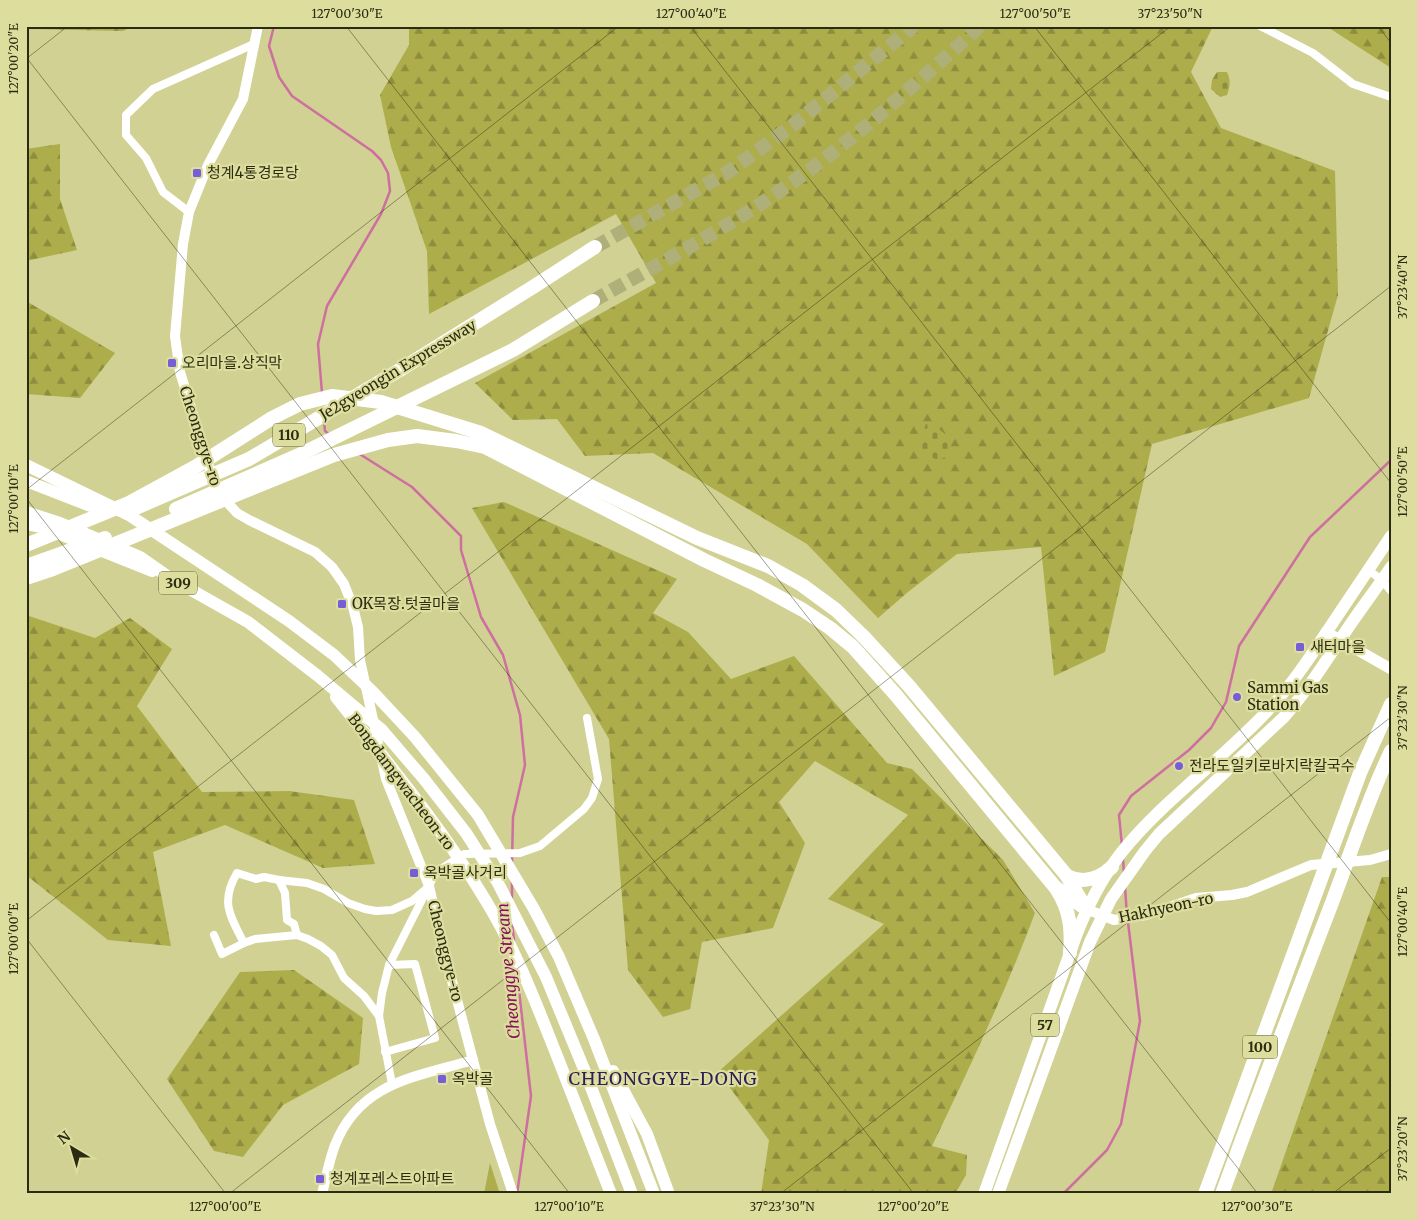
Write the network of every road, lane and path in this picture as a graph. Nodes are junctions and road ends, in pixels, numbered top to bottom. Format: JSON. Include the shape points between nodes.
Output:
{"nodes":[{"id":1,"x":258,"y":26,"type":"edge"},
{"id":2,"x":1260,"y":26,"type":"edge"},
{"id":3,"x":254,"y":44,"type":"junction"},
{"id":4,"x":1391,"y":97,"type":"edge"},
{"id":5,"x":189,"y":212,"type":"junction"},
{"id":6,"x":594,"y":247,"type":"tunnel mouth"},
{"id":7,"x":593,"y":301,"type":"tunnel mouth"},
{"id":8,"x":26,"y":465,"type":"edge"},
{"id":9,"x":26,"y":481,"type":"edge"},
{"id":10,"x":26,"y":512,"type":"edge"},
{"id":11,"x":26,"y":524,"type":"edge"},
{"id":12,"x":1391,"y":536,"type":"edge"},
{"id":13,"x":26,"y":546,"type":"edge"},
{"id":14,"x":182,"y":550,"type":"junction"},
{"id":15,"x":1391,"y":567,"type":"edge"},
{"id":16,"x":1368,"y":570,"type":"junction"},
{"id":17,"x":27,"y":574,"type":"edge"},
{"id":18,"x":170,"y":578,"type":"junction"},
{"id":19,"x":1382,"y":580,"type":"junction"},
{"id":20,"x":1391,"y":591,"type":"edge"},
{"id":21,"x":1326,"y":632,"type":"junction"},
{"id":22,"x":1340,"y":640,"type":"junction"},
{"id":23,"x":1391,"y":669,"type":"edge"},
{"id":24,"x":318,"y":676,"type":"junction"},
{"id":25,"x":1391,"y":704,"type":"edge"},
{"id":26,"x":587,"y":718,"type":"dead end"},
{"id":27,"x":1391,"y":750,"type":"edge"},
{"id":28,"x":459,"y":853,"type":"junction"},
{"id":29,"x":1391,"y":854,"type":"edge"},
{"id":30,"x":1114,"y":864,"type":"junction"},
{"id":31,"x":1067,"y":876,"type":"junction"},
{"id":32,"x":279,"y":880,"type":"junction"},
{"id":33,"x":429,"y":886,"type":"junction"},
{"id":34,"x":1055,"y":887,"type":"junction"},
{"id":35,"x":1086,"y":909,"type":"junction"},
{"id":36,"x":1102,"y":916,"type":"junction"},
{"id":37,"x":214,"y":935,"type":"dead end"},
{"id":38,"x":297,"y":935,"type":"junction"},
{"id":39,"x":244,"y":943,"type":"junction"},
{"id":40,"x":1070,"y":954,"type":"junction"},
{"id":41,"x":389,"y":965,"type":"junction"},
{"id":42,"x":379,"y":1016,"type":"junction"},
{"id":43,"x":594,"y":1039,"type":"junction"},
{"id":44,"x":385,"y":1052,"type":"junction"},
{"id":45,"x":473,"y":1060,"type":"junction"},
{"id":46,"x":392,"y":1084,"type":"junction"},
{"id":47,"x":322,"y":1194,"type":"edge"},
{"id":48,"x":514,"y":1194,"type":"edge"},
{"id":49,"x":611,"y":1194,"type":"edge"},
{"id":50,"x":632,"y":1194,"type":"edge"},
{"id":51,"x":654,"y":1194,"type":"edge"},
{"id":52,"x":670,"y":1194,"type":"edge"},
{"id":53,"x":984,"y":1194,"type":"edge"},
{"id":54,"x":998,"y":1194,"type":"edge"},
{"id":55,"x":1205,"y":1194,"type":"edge"},
{"id":56,"x":1222,"y":1194,"type":"edge"}],
"edges":[{"from":1,"to":3,"type":"street","name":"Cheonggye-ro"},
{"from":2,"to":4,"type":"street","via":[[1313,53],[1353,84]]},
{"from":3,"to":5,"type":"street","name":"Cheonggye-ro","via":[[243,99],[208,165]]},
{"from":3,"to":5,"type":"street","via":[[153,89],[126,115],[126,136],[146,158],[163,192]]},
{"from":5,"to":33,"type":"street","name":"Cheonggye-ro","via":[[174,336],[186,396],[216,490],[237,513],[315,552],[332,567],[344,584],[358,627],[360,660],[386,778]]},
{"from":6,"to":13,"type":"highway","name":"Je2gyeongin Expressway","number":"110","via":[[340,406],[248,459],[164,497]]},
{"from":7,"to":17,"type":"highway","name":"Je2gyeongin Expressway","number":"110","via":[[513,350],[299,455]]},
{"from":8,"to":14,"type":"main road","via":[[129,515]]},
{"from":9,"to":14,"type":"main road","number":"309","via":[[100,509]]},
{"from":10,"to":18,"type":"main road","name":"Bongdamgwacheon-ro","number":"309","via":[[140,557]]},
{"from":11,"to":18,"type":"main road","name":"Bongdamgwacheon-ro","via":[[42,527]]},
{"from":12,"to":16,"type":"main road","number":"57"},
{"from":13,"to":31,"type":"highway","via":[[129,503],[300,404],[332,396],[381,402],[481,433],[698,538],[768,566],[802,585],[836,610],[909,686]]},
{"from":14,"to":43,"type":"main road","number":"309","via":[[334,655],[415,737],[478,815],[513,871],[559,957]]},
{"from":15,"to":19,"type":"main road","number":"57"},
{"from":16,"to":19,"type":"street"},
{"from":16,"to":21,"type":"main road","number":"57"},
{"from":17,"to":34,"type":"highway","via":[[53,569],[334,455],[388,440],[417,436],[484,447],[757,584],[830,628],[853,647],[895,694]]},
{"from":18,"to":24,"type":"main road","name":"Bongdamgwacheon-ro","number":"309","via":[[248,622]]},
{"from":19,"to":20,"type":"street"},
{"from":19,"to":22,"type":"main road","number":"57"},
{"from":21,"to":22,"type":"main road"},
{"from":21,"to":30,"type":"main road","number":"57","via":[[1271,707],[1184,788]]},
{"from":22,"to":23,"type":"main road"},
{"from":22,"to":36,"type":"main road","number":"57","via":[[1284,718],[1159,834]]},
{"from":24,"to":28,"type":"main road","name":"Bongdamgwacheon-ro"},
{"from":24,"to":50,"type":"main road","name":"Bongdamgwacheon-ro","number":"309","via":[[381,729],[466,833],[498,883],[546,977]]},
{"from":25,"to":55,"type":"highway","number":"100","via":[[1360,773]]},
{"from":26,"to":28,"type":"street","via":[[598,779],[592,798],[584,809],[540,846],[520,853]]},
{"from":27,"to":56,"type":"highway","number":"100","via":[[1378,777]]},
{"from":28,"to":33,"type":"street","via":[[436,872]]},
{"from":28,"to":49,"type":"main road","name":"Bongdamgwacheon-ro","via":[[510,944],[533,995]]},
{"from":29,"to":36,"type":"street","name":"Hakhyeon-ro","via":[[1370,860],[1311,865],[1247,892],[1196,898],[1146,915],[1114,920]]},
{"from":30,"to":31,"type":"highway","via":[[1087,880]]},
{"from":30,"to":35,"type":"main road","number":"57"},
{"from":31,"to":35,"type":"highway"},
{"from":32,"to":33,"type":"street","via":[[307,883],[365,910],[376,911],[392,910],[412,901]]},
{"from":32,"to":38,"type":"street","via":[[285,893],[287,920],[294,924]]},
{"from":32,"to":39,"type":"street","via":[[264,876],[256,879],[237,873],[228,895],[228,905]]},
{"from":33,"to":41,"type":"street"},
{"from":33,"to":45,"type":"street","name":"Cheonggye-ro"},
{"from":34,"to":35,"type":"highway"},
{"from":34,"to":40,"type":"highway","via":[[1071,928]]},
{"from":35,"to":36,"type":"street","name":"Hakhyeon-ro"},
{"from":35,"to":40,"type":"main road","number":"57"},
{"from":36,"to":54,"type":"main road","number":"57"},
{"from":37,"to":39,"type":"street","via":[[222,954]]},
{"from":38,"to":39,"type":"street"},
{"from":38,"to":42,"type":"street","via":[[332,955],[344,978],[364,996]]},
{"from":40,"to":53,"type":"main road","number":"57"},
{"from":41,"to":42,"type":"street"},
{"from":41,"to":44,"type":"street","via":[[415,964],[434,1038]]},
{"from":42,"to":44,"type":"street"},
{"from":43,"to":51,"type":"main road","number":"309"},
{"from":43,"to":52,"type":"main road","via":[[646,1134]]},
{"from":44,"to":46,"type":"street"},
{"from":45,"to":46,"type":"street"},
{"from":45,"to":48,"type":"street","name":"Cheonggye-ro"},
{"from":46,"to":47,"type":"street","via":[[361,1105],[345,1125],[335,1146]]}]}
